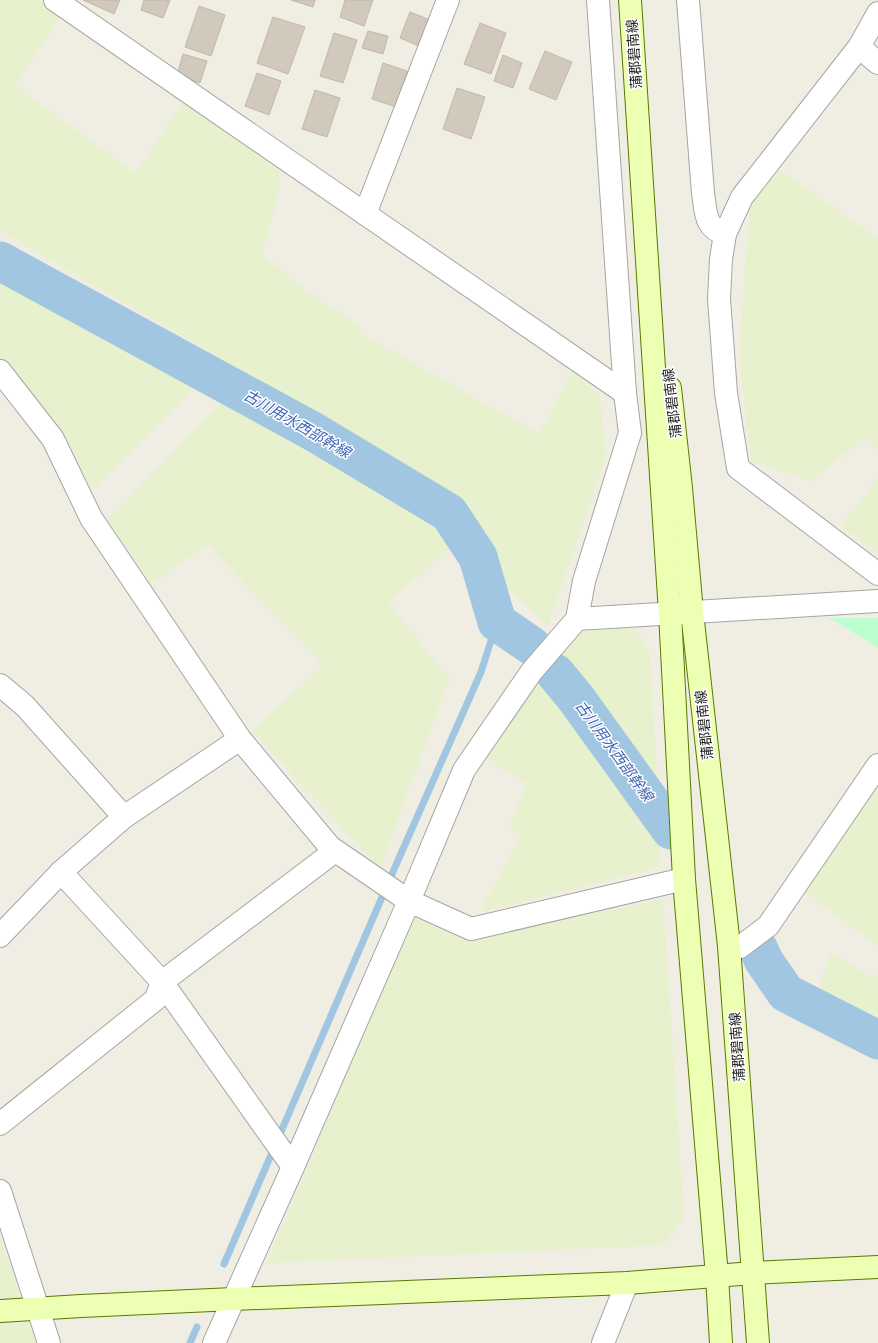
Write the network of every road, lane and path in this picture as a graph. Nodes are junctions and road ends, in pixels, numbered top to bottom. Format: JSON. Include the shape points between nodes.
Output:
{"nodes":[{"id":1,"x":55,"y":0,"type":"edge"},
{"id":2,"x":448,"y":0,"type":"edge"},
{"id":3,"x":598,"y":0,"type":"edge"},
{"id":4,"x":630,"y":0,"type":"edge"},
{"id":5,"x":688,"y":0,"type":"edge"},
{"id":6,"x":878,"y":13,"type":"edge"},
{"id":7,"x":859,"y":47,"type":"junction"},
{"id":8,"x":878,"y":63,"type":"edge"},
{"id":9,"x":638,"y":108,"type":"junction"},
{"id":10,"x":366,"y":214,"type":"junction"},
{"id":11,"x":725,"y":234,"type":"junction"},
{"id":12,"x":0,"y":371,"type":"edge"},
{"id":13,"x":625,"y":393,"type":"junction"},
{"id":14,"x":878,"y":574,"type":"edge"},
{"id":15,"x":878,"y":601,"type":"edge"},
{"id":16,"x":692,"y":612,"type":"junction"},
{"id":17,"x":670,"y":613,"type":"junction"},
{"id":18,"x":578,"y":619,"type":"junction"},
{"id":19,"x":0,"y":685,"type":"edge"},
{"id":20,"x":240,"y":739,"type":"junction"},
{"id":21,"x":878,"y":765,"type":"edge"},
{"id":22,"x":124,"y":817,"type":"junction"},
{"id":23,"x":335,"y":851,"type":"junction"},
{"id":24,"x":61,"y":872,"type":"junction"},
{"id":25,"x":684,"y":879,"type":"junction"},
{"id":26,"x":404,"y":897,"type":"junction"},
{"id":27,"x":0,"y":936,"type":"edge"},
{"id":28,"x":729,"y":946,"type":"junction"},
{"id":29,"x":162,"y":982,"type":"junction"},
{"id":30,"x":0,"y":1124,"type":"edge"},
{"id":31,"x":290,"y":1162,"type":"junction"},
{"id":32,"x":0,"y":1191,"type":"edge"},
{"id":33,"x":878,"y":1267,"type":"edge"},
{"id":34,"x":753,"y":1273,"type":"junction"},
{"id":35,"x":717,"y":1276,"type":"junction"},
{"id":36,"x":627,"y":1283,"type":"junction"},
{"id":37,"x":234,"y":1299,"type":"junction"},
{"id":38,"x":38,"y":1309,"type":"junction"},
{"id":39,"x":0,"y":1311,"type":"edge"},
{"id":40,"x":49,"y":1343,"type":"edge"},
{"id":41,"x":214,"y":1343,"type":"edge"},
{"id":42,"x":603,"y":1343,"type":"edge"},
{"id":43,"x":721,"y":1343,"type":"edge"},
{"id":44,"x":758,"y":1343,"type":"edge"}],
"edges":[{"from":1,"to":10,"type":"street"},
{"from":2,"to":10,"type":"street"},
{"from":3,"to":13,"type":"street"},
{"from":4,"to":9,"type":"main road","name":"蒲郡碧南線"},
{"from":5,"to":11,"type":"street","via":[[703,193],[708,222],[717,231]]},
{"from":6,"to":7,"type":"street"},
{"from":7,"to":8,"type":"street"},
{"from":7,"to":11,"type":"street","via":[[742,197]]},
{"from":9,"to":16,"type":"main road","name":"蒲郡碧南線","via":[[681,488]]},
{"from":9,"to":17,"type":"main road","name":"蒲郡碧南線"},
{"from":10,"to":13,"type":"street"},
{"from":11,"to":14,"type":"street","via":[[720,259],[719,299],[726,393],[738,468]]},
{"from":12,"to":20,"type":"street","via":[[53,439],[91,518]]},
{"from":13,"to":18,"type":"street","via":[[630,433],[584,581]]},
{"from":15,"to":16,"type":"street"},
{"from":16,"to":17,"type":"street"},
{"from":16,"to":28,"type":"main road","name":"蒲郡碧南線"},
{"from":17,"to":18,"type":"street"},
{"from":17,"to":25,"type":"main road","name":"蒲郡碧南線"},
{"from":18,"to":26,"type":"street","via":[[532,671],[464,770]]},
{"from":19,"to":22,"type":"street","via":[[25,706]]},
{"from":20,"to":22,"type":"street"},
{"from":20,"to":23,"type":"street"},
{"from":21,"to":28,"type":"street","via":[[768,926],[740,947]]},
{"from":22,"to":24,"type":"street"},
{"from":23,"to":26,"type":"street"},
{"from":23,"to":29,"type":"street"},
{"from":24,"to":27,"type":"street"},
{"from":24,"to":29,"type":"street"},
{"from":25,"to":26,"type":"street","via":[[471,929]]},
{"from":25,"to":35,"type":"main road","name":"蒲郡碧南線"},
{"from":26,"to":31,"type":"street"},
{"from":28,"to":34,"type":"main road","name":"蒲郡碧南線"},
{"from":29,"to":30,"type":"street","via":[[156,999]]},
{"from":29,"to":31,"type":"street"},
{"from":31,"to":37,"type":"street"},
{"from":32,"to":38,"type":"street"},
{"from":33,"to":34,"type":"main road"},
{"from":34,"to":35,"type":"main road"},
{"from":34,"to":44,"type":"main road","name":"蒲郡碧南線"},
{"from":35,"to":36,"type":"main road"},
{"from":35,"to":43,"type":"main road","name":"蒲郡碧南線"},
{"from":36,"to":37,"type":"main road"},
{"from":36,"to":42,"type":"street"},
{"from":37,"to":38,"type":"main road"},
{"from":37,"to":41,"type":"street"},
{"from":38,"to":39,"type":"main road"},
{"from":38,"to":40,"type":"street"}]}
